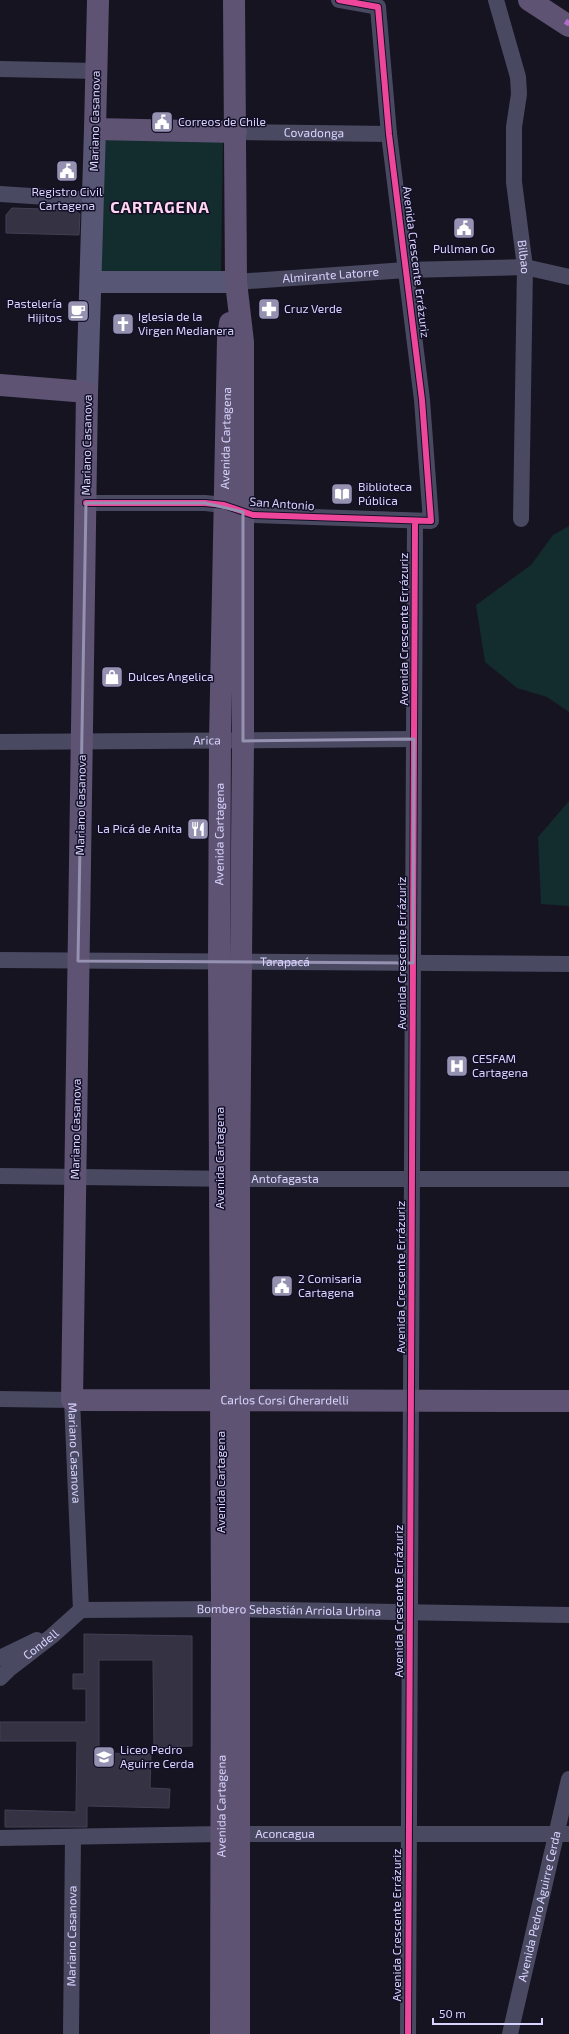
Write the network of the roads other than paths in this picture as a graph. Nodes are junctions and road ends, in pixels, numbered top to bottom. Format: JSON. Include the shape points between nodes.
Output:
{"nodes":[{"id":1,"x":98,"y":0,"type":"edge"},
{"id":2,"x":234,"y":0,"type":"edge"},
{"id":3,"x":339,"y":0,"type":"edge"},
{"id":4,"x":496,"y":0,"type":"edge"},
{"id":5,"x":529,"y":0,"type":"edge"},
{"id":6,"x":569,"y":26,"type":"edge"},
{"id":7,"x":0,"y":69,"type":"edge"},
{"id":8,"x":96,"y":71,"type":"junction"},
{"id":9,"x":95,"y":129,"type":"junction"},
{"id":10,"x":236,"y":132,"type":"junction"},
{"id":11,"x":390,"y":134,"type":"junction"},
{"id":12,"x":0,"y":194,"type":"edge"},
{"id":13,"x":93,"y":200,"type":"junction"},
{"id":14,"x":526,"y":267,"type":"junction"},
{"id":15,"x":406,"y":270,"type":"junction"},
{"id":16,"x":569,"y":277,"type":"edge"},
{"id":17,"x":92,"y":282,"type":"junction"},
{"id":18,"x":236,"y":282,"type":"junction"},
{"id":19,"x":0,"y":385,"type":"edge"},
{"id":20,"x":87,"y":392,"type":"junction"},
{"id":21,"x":86,"y":503,"type":"junction"},
{"id":22,"x":233,"y":508,"type":"junction"},
{"id":23,"x":521,"y":519,"type":"dead end"},
{"id":24,"x":423,"y":521,"type":"junction"},
{"id":25,"x":414,"y":739,"type":"junction"},
{"id":26,"x":220,"y":741,"type":"junction"},
{"id":27,"x":243,"y":741,"type":"junction"},
{"id":28,"x":0,"y":742,"type":"edge"},
{"id":29,"x":82,"y":742,"type":"junction"},
{"id":30,"x":0,"y":960,"type":"edge"},
{"id":31,"x":78,"y":961,"type":"junction"},
{"id":32,"x":219,"y":962,"type":"junction"},
{"id":33,"x":241,"y":962,"type":"junction"},
{"id":34,"x":413,"y":963,"type":"junction"},
{"id":35,"x":569,"y":964,"type":"edge"},
{"id":36,"x":0,"y":1176,"type":"edge"},
{"id":37,"x":75,"y":1178,"type":"junction"},
{"id":38,"x":229,"y":1179,"type":"junction"},
{"id":39,"x":569,"y":1179,"type":"edge"},
{"id":40,"x":412,"y":1180,"type":"junction"},
{"id":41,"x":0,"y":1399,"type":"edge"},
{"id":42,"x":72,"y":1400,"type":"junction"},
{"id":43,"x":230,"y":1400,"type":"junction"},
{"id":44,"x":411,"y":1400,"type":"junction"},
{"id":45,"x":569,"y":1401,"type":"edge"},
{"id":46,"x":81,"y":1610,"type":"junction"},
{"id":47,"x":230,"y":1610,"type":"junction"},
{"id":48,"x":410,"y":1613,"type":"junction"},
{"id":49,"x":569,"y":1615,"type":"edge"},
{"id":50,"x":52,"y":1636,"type":"junction"},
{"id":51,"x":0,"y":1658,"type":"edge"},
{"id":52,"x":0,"y":1678,"type":"edge"},
{"id":53,"x":569,"y":1779,"type":"edge"},
{"id":54,"x":230,"y":1834,"type":"junction"},
{"id":55,"x":409,"y":1834,"type":"junction"},
{"id":56,"x":563,"y":1834,"type":"edge"},
{"id":57,"x":73,"y":1837,"type":"junction"},
{"id":58,"x":0,"y":1838,"type":"edge"},
{"id":59,"x":71,"y":2034,"type":"edge"},
{"id":60,"x":221,"y":2034,"type":"edge"},
{"id":61,"x":239,"y":2034,"type":"edge"},
{"id":62,"x":408,"y":2034,"type":"edge"},
{"id":63,"x":510,"y":2034,"type":"edge"}],
"edges":[{"from":1,"to":8,"type":"main road","name":"Mariano Casanova"},
{"from":2,"to":10,"type":"main road","name":"Avenida Cartagena"},
{"from":3,"to":11,"type":"street","name":"Avenida Crescente Errázuriz","via":[[378,7]]},
{"from":4,"to":14,"type":"street","name":"Bilbao","via":[[518,76],[519,94],[514,127],[514,182]]},
{"from":5,"to":6,"type":"main road"},
{"from":7,"to":8,"type":"street"},
{"from":8,"to":9,"type":"main road","name":"Mariano Casanova"},
{"from":9,"to":10,"type":"main road","name":"Covadonga"},
{"from":9,"to":13,"type":"main road","name":"Mariano Casanova"},
{"from":10,"to":11,"type":"street","name":"Covadonga"},
{"from":10,"to":18,"type":"main road","name":"Avenida Cartagena"},
{"from":11,"to":15,"type":"street","name":"Avenida Crescente Errázuriz"},
{"from":12,"to":13,"type":"street"},
{"from":13,"to":17,"type":"main road","name":"Mariano Casanova"},
{"from":14,"to":15,"type":"street","name":"Almirante Latorre"},
{"from":14,"to":16,"type":"street","name":"Almirante Latorre"},
{"from":14,"to":23,"type":"street","name":"Bilbao"},
{"from":15,"to":18,"type":"street","name":"Almirante Latorre"},
{"from":15,"to":24,"type":"street","name":"Avenida Crescente Errázuriz","via":[[422,400]]},
{"from":17,"to":18,"type":"main road","name":"Almirante Latorre"},
{"from":17,"to":20,"type":"main road","name":"Mariano Casanova"},
{"from":18,"to":22,"type":"main road","name":"Avenida Cartagena","via":[[228,339]]},
{"from":19,"to":20,"type":"main road"},
{"from":20,"to":21,"type":"main road","name":"Mariano Casanova"},
{"from":21,"to":22,"type":"street","name":"San Antonio","via":[[205,503]]},
{"from":21,"to":29,"type":"main road","name":"Mariano Casanova"},
{"from":22,"to":24,"type":"street","name":"San Antonio","via":[[253,515]]},
{"from":22,"to":26,"type":"main road","name":"Avenida Cartagena"},
{"from":22,"to":27,"type":"main road","name":"Avenida Cartagena"},
{"from":24,"to":25,"type":"street","name":"Avenida Crescente Errázuriz"},
{"from":25,"to":27,"type":"street","name":"Arica"},
{"from":25,"to":34,"type":"street","name":"Avenida Crescente Errázuriz"},
{"from":26,"to":27,"type":"street","name":"Arica"},
{"from":26,"to":29,"type":"street","name":"Arica"},
{"from":26,"to":32,"type":"main road","name":"Avenida Cartagena"},
{"from":27,"to":33,"type":"main road","name":"Avenida Cartagena"},
{"from":28,"to":29,"type":"street","name":"Arica"},
{"from":29,"to":31,"type":"main road","name":"Mariano Casanova"},
{"from":30,"to":31,"type":"street","name":"Tarapacá"},
{"from":31,"to":32,"type":"street","name":"Tarapacá"},
{"from":31,"to":37,"type":"main road","name":"Mariano Casanova"},
{"from":32,"to":33,"type":"street","name":"Tarapacá"},
{"from":32,"to":38,"type":"main road","name":"Avenida Cartagena"},
{"from":33,"to":34,"type":"street","name":"Tarapacá"},
{"from":33,"to":38,"type":"main road","name":"Avenida Cartagena"},
{"from":34,"to":35,"type":"street","name":"Tarapacá"},
{"from":34,"to":40,"type":"street","name":"Avenida Crescente Errázuriz"},
{"from":36,"to":37,"type":"street","name":"Antofagasta"},
{"from":37,"to":38,"type":"street","name":"Antofagasta"},
{"from":37,"to":42,"type":"main road","name":"Mariano Casanova"},
{"from":38,"to":40,"type":"street","name":"Antofagasta"},
{"from":38,"to":43,"type":"main road","name":"Avenida Cartagena"},
{"from":39,"to":40,"type":"street","name":"Antofagasta"},
{"from":40,"to":44,"type":"street","name":"Avenida Crescente Errázuriz"},
{"from":41,"to":42,"type":"street","name":"Carlos Corsi Gherardelli"},
{"from":42,"to":43,"type":"main road","name":"Carlos Corsi Gherardelli"},
{"from":42,"to":46,"type":"street","name":"Mariano Casanova"},
{"from":43,"to":44,"type":"main road","name":"Carlos Corsi Gherardelli"},
{"from":43,"to":47,"type":"main road","name":"Avenida Cartagena"},
{"from":44,"to":45,"type":"main road","name":"Carlos Corsi Gherardelli"},
{"from":44,"to":48,"type":"street","name":"Avenida Crescente Errázuriz"},
{"from":46,"to":47,"type":"street","name":"Bombero Sebastián Arriola Urbina"},
{"from":46,"to":50,"type":"street","name":"Condell"},
{"from":47,"to":48,"type":"street","name":"Bombero Sebastián Arriola Urbina"},
{"from":47,"to":54,"type":"main road","name":"Avenida Cartagena"},
{"from":48,"to":49,"type":"street","name":"Bombero Sebastián Arriola Urbina"},
{"from":48,"to":55,"type":"street","name":"Avenida Crescente Errázuriz"},
{"from":50,"to":51,"type":"street","via":[[22,1646]]},
{"from":50,"to":52,"type":"street","name":"Condell"},
{"from":53,"to":56,"type":"street","name":"Avenida Pedro Aguirre Cerda"},
{"from":54,"to":55,"type":"street","name":"Aconcagua"},
{"from":54,"to":57,"type":"street","name":"Aconcagua"},
{"from":54,"to":60,"type":"main road","name":"Avenida Cartagena"},
{"from":54,"to":61,"type":"main road","name":"Avenida Cartagena"},
{"from":55,"to":56,"type":"street","name":"Aconcagua"},
{"from":55,"to":62,"type":"street","name":"Avenida Crescente Errázuriz"},
{"from":56,"to":63,"type":"street","name":"Avenida Pedro Aguirre Cerda"},
{"from":57,"to":58,"type":"street","name":"Aconcagua"},
{"from":57,"to":59,"type":"street","name":"Mariano Casanova"}]}
